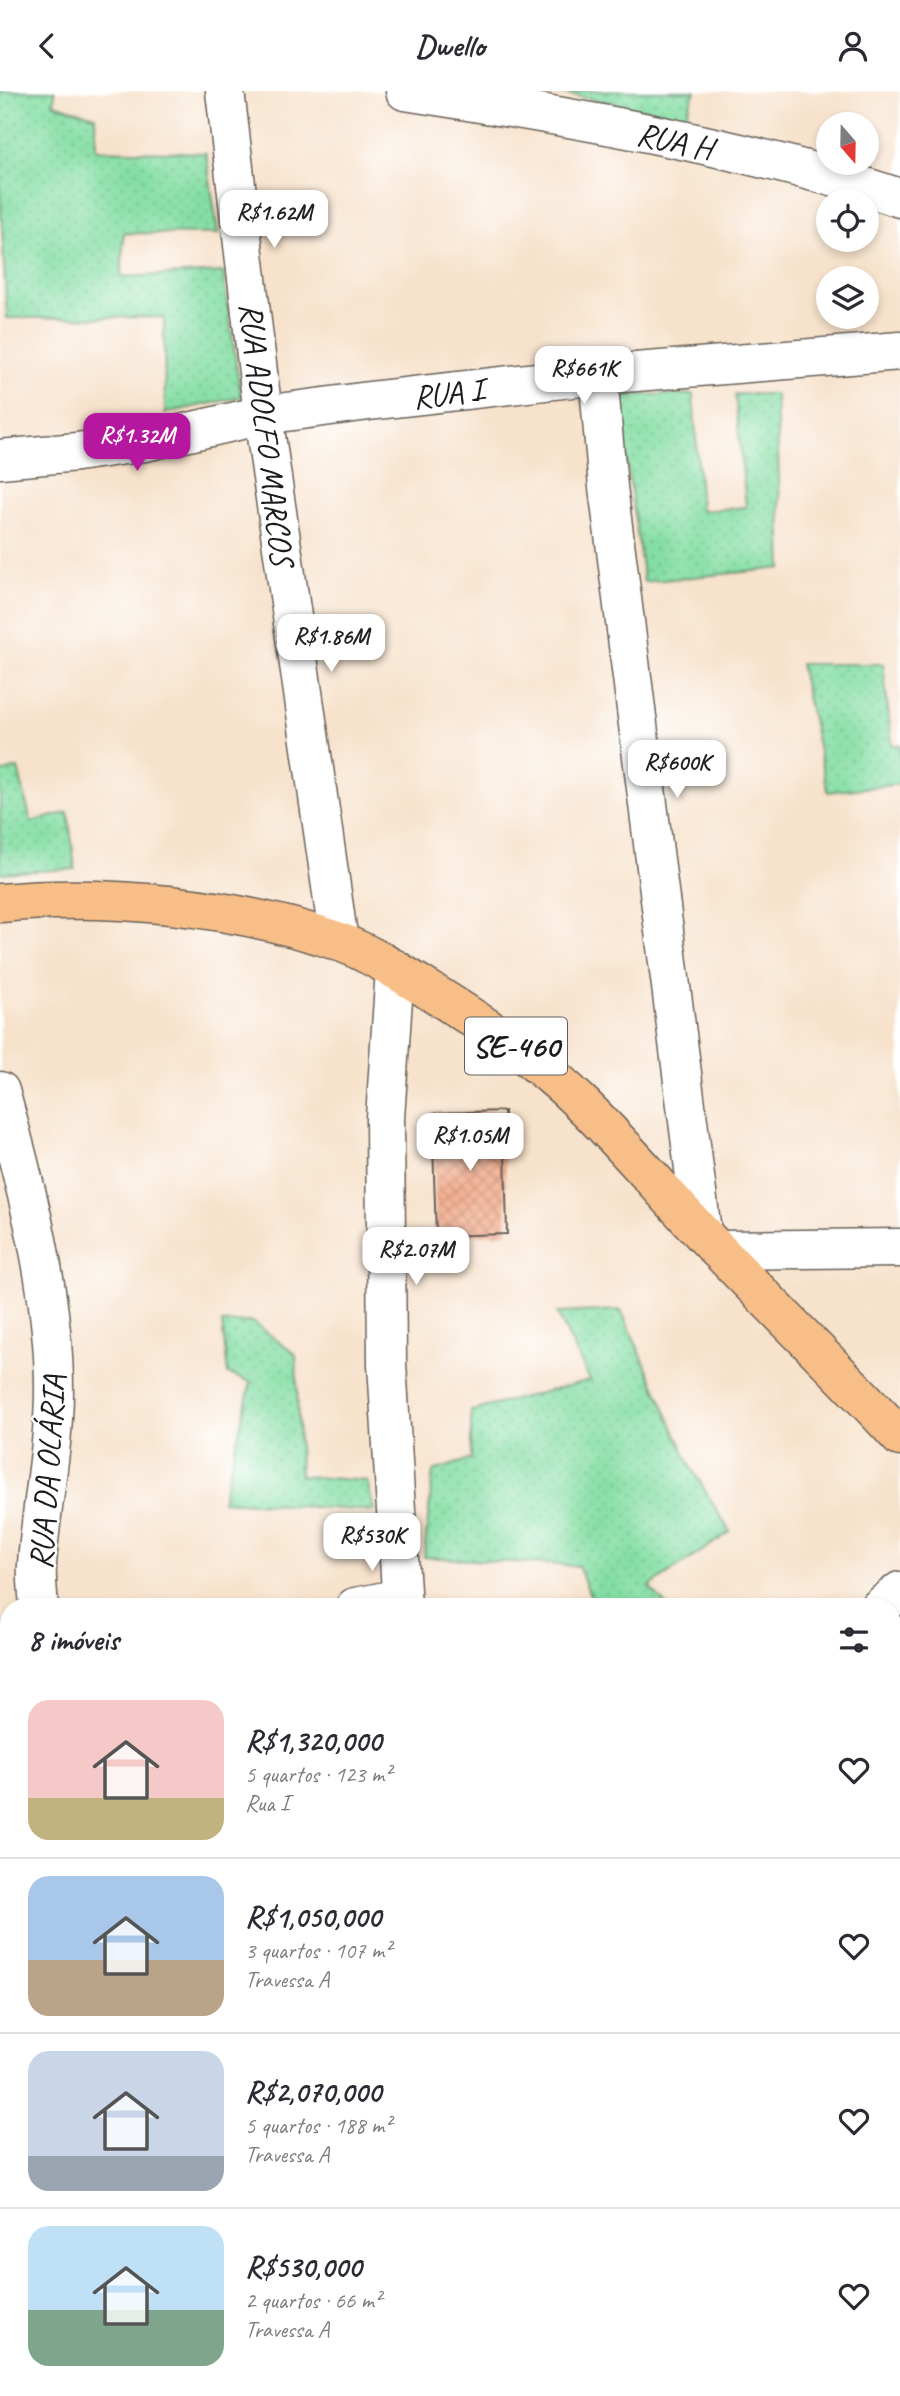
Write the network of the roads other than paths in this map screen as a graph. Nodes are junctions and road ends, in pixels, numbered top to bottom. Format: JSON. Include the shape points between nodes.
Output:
{"nodes":[{"id":1,"x":225,"y":91,"type":"edge"},
{"id":2,"x":405,"y":91,"type":"edge"},
{"id":3,"x":900,"y":198,"type":"edge"},
{"id":4,"x":900,"y":351,"type":"edge"},
{"id":5,"x":598,"y":375,"type":"junction"},
{"id":6,"x":263,"y":415,"type":"junction"},
{"id":7,"x":0,"y":459,"type":"edge"},
{"id":8,"x":0,"y":903,"type":"edge"},
{"id":9,"x":339,"y":942,"type":"junction"},
{"id":10,"x":395,"y":969,"type":"junction"},
{"id":11,"x":0,"y":1091,"type":"edge"},
{"id":12,"x":710,"y":1241,"type":"junction"},
{"id":13,"x":900,"y":1248,"type":"edge"},
{"id":14,"x":900,"y":1437,"type":"edge"},
{"id":15,"x":39,"y":1598,"type":"edge"},
{"id":16,"x":401,"y":1598,"type":"edge"}],
"edges":[{"from":1,"to":6,"type":"street","name":"RUA ADOLFO MARCOS"},
{"from":2,"to":3,"type":"street","name":"RUA H","via":[[678,140],[803,169]]},
{"from":4,"to":5,"type":"street","name":"RUA I"},
{"from":5,"to":6,"type":"street","name":"RUA I"},
{"from":5,"to":12,"type":"street","via":[[608,487]]},
{"from":6,"to":7,"type":"street","name":"RUA I","via":[[145,442]]},
{"from":6,"to":9,"type":"street","name":"RUA ADOLFO MARCOS"},
{"from":8,"to":9,"type":"main road","number":"SE-460","via":[[44,899],[164,906],[250,916]]},
{"from":9,"to":10,"type":"main road","number":"SE-460"},
{"from":10,"to":12,"type":"main road","number":"SE-460","via":[[517,1047],[580,1102]]},
{"from":10,"to":16,"type":"street","via":[[385,1118],[387,1364]]},
{"from":11,"to":15,"type":"street","name":"RUA DA OLÁRIA","via":[[36,1244],[53,1354],[53,1429],[36,1566]]},
{"from":12,"to":13,"type":"street"},
{"from":12,"to":14,"type":"main road","number":"SE-460"}]}
